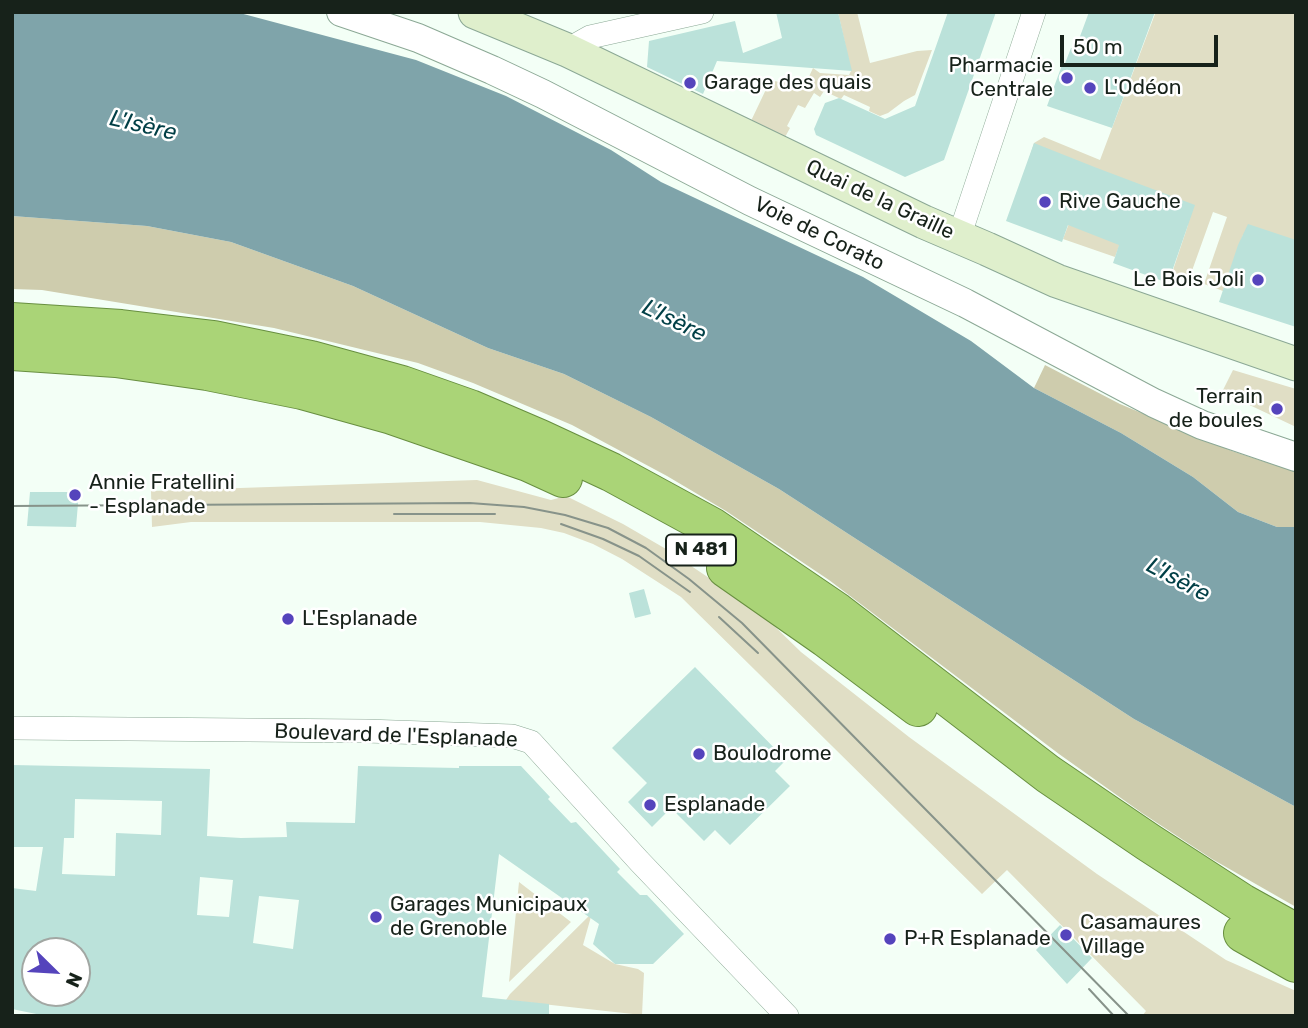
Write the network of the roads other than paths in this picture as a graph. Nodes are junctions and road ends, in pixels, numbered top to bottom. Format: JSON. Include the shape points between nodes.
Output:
{"nodes":[{"id":1,"x":341,"y":12,"type":"edge"},
{"id":2,"x":475,"y":12,"type":"edge"},
{"id":3,"x":702,"y":12,"type":"edge"},
{"id":4,"x":1034,"y":12,"type":"edge"},
{"id":5,"x":509,"y":18,"type":"edge"},
{"id":6,"x":567,"y":50,"type":"junction"},
{"id":7,"x":958,"y":237,"type":"junction"},
{"id":8,"x":12,"y":322,"type":"edge"},
{"id":9,"x":12,"y":351,"type":"edge"},
{"id":10,"x":1296,"y":364,"type":"edge"},
{"id":11,"x":1296,"y":457,"type":"edge"},
{"id":12,"x":12,"y":728,"type":"edge"},
{"id":13,"x":1296,"y":933,"type":"edge"},
{"id":14,"x":1296,"y":963,"type":"edge"},
{"id":15,"x":787,"y":1016,"type":"edge"}],
"edges":[{"from":1,"to":11,"type":"street","name":"Voie de Corato","via":[[492,70],[750,201],[965,303],[1154,403],[1202,425]]},
{"from":2,"to":5,"type":"main road","name":"Quai de la Graille"},
{"from":3,"to":6,"type":"street","via":[[590,37]]},
{"from":4,"to":7,"type":"street"},
{"from":5,"to":6,"type":"main road","name":"Quai de la Graille"},
{"from":6,"to":7,"type":"main road","name":"Quai de la Graille"},
{"from":7,"to":10,"type":"main road","name":"Quai de la Graille","via":[[1057,281]]},
{"from":8,"to":13,"type":"highway","number":"N 481","via":[[215,340],[311,360],[470,409],[599,466],[712,527],[837,611],[1048,774],[1231,897]]},
{"from":9,"to":14,"type":"highway","number":"N 481","via":[[207,370],[302,390],[528,462],[601,495],[701,551],[1131,862],[1220,921]]},
{"from":12,"to":15,"type":"street","name":"Boulevard de l'Esplanade","via":[[366,731],[512,736],[531,741]]}]}
